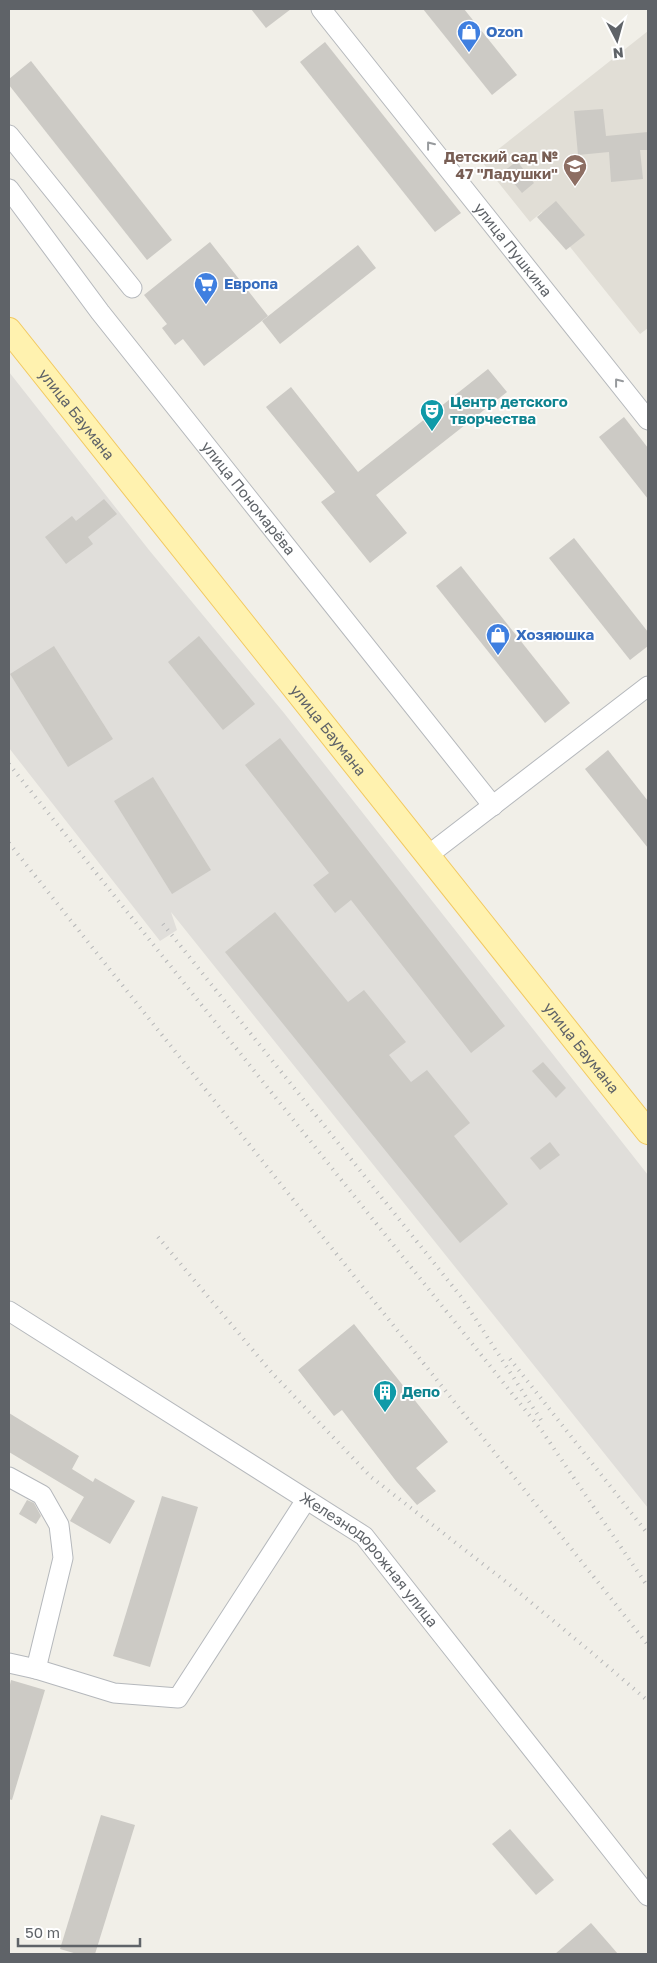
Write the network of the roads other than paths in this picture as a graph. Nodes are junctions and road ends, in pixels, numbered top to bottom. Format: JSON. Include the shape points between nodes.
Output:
{"nodes":[{"id":1,"x":321,"y":9,"type":"edge"},
{"id":2,"x":9,"y":135,"type":"edge"},
{"id":3,"x":9,"y":188,"type":"edge"},
{"id":4,"x":132,"y":288,"type":"dead end"},
{"id":5,"x":9,"y":330,"type":"edge"},
{"id":6,"x":648,"y":420,"type":"edge"},
{"id":7,"x":648,"y":686,"type":"edge"},
{"id":8,"x":493,"y":806,"type":"junction"},
{"id":9,"x":427,"y":856,"type":"junction"},
{"id":10,"x":648,"y":1132,"type":"edge"},
{"id":11,"x":9,"y":1311,"type":"edge"},
{"id":12,"x":9,"y":1477,"type":"edge"},
{"id":13,"x":306,"y":1500,"type":"junction"},
{"id":14,"x":9,"y":1663,"type":"edge"},
{"id":15,"x":36,"y":1669,"type":"junction"},
{"id":16,"x":648,"y":1896,"type":"edge"}],
"edges":[{"from":6,"to":1,"type":"street","name":"улица Пушкина","one_way":true},
{"from":2,"to":4,"type":"street"},
{"from":3,"to":8,"type":"street","name":"улица Пономарёва","via":[[104,317]]},
{"from":5,"to":9,"type":"main road","name":"улица Баумана"},
{"from":7,"to":8,"type":"street"},
{"from":8,"to":9,"type":"street"},
{"from":9,"to":10,"type":"main road","name":"улица Баумана"},
{"from":11,"to":13,"type":"street","name":"Железнодорожная улица"},
{"from":12,"to":15,"type":"street","via":[[42,1495],[59,1525],[62,1558]]},
{"from":13,"to":15,"type":"street","via":[[178,1698],[114,1694]]},
{"from":13,"to":16,"type":"street","name":"Железнодорожная улица","via":[[364,1536]]},
{"from":14,"to":15,"type":"street"}]}
